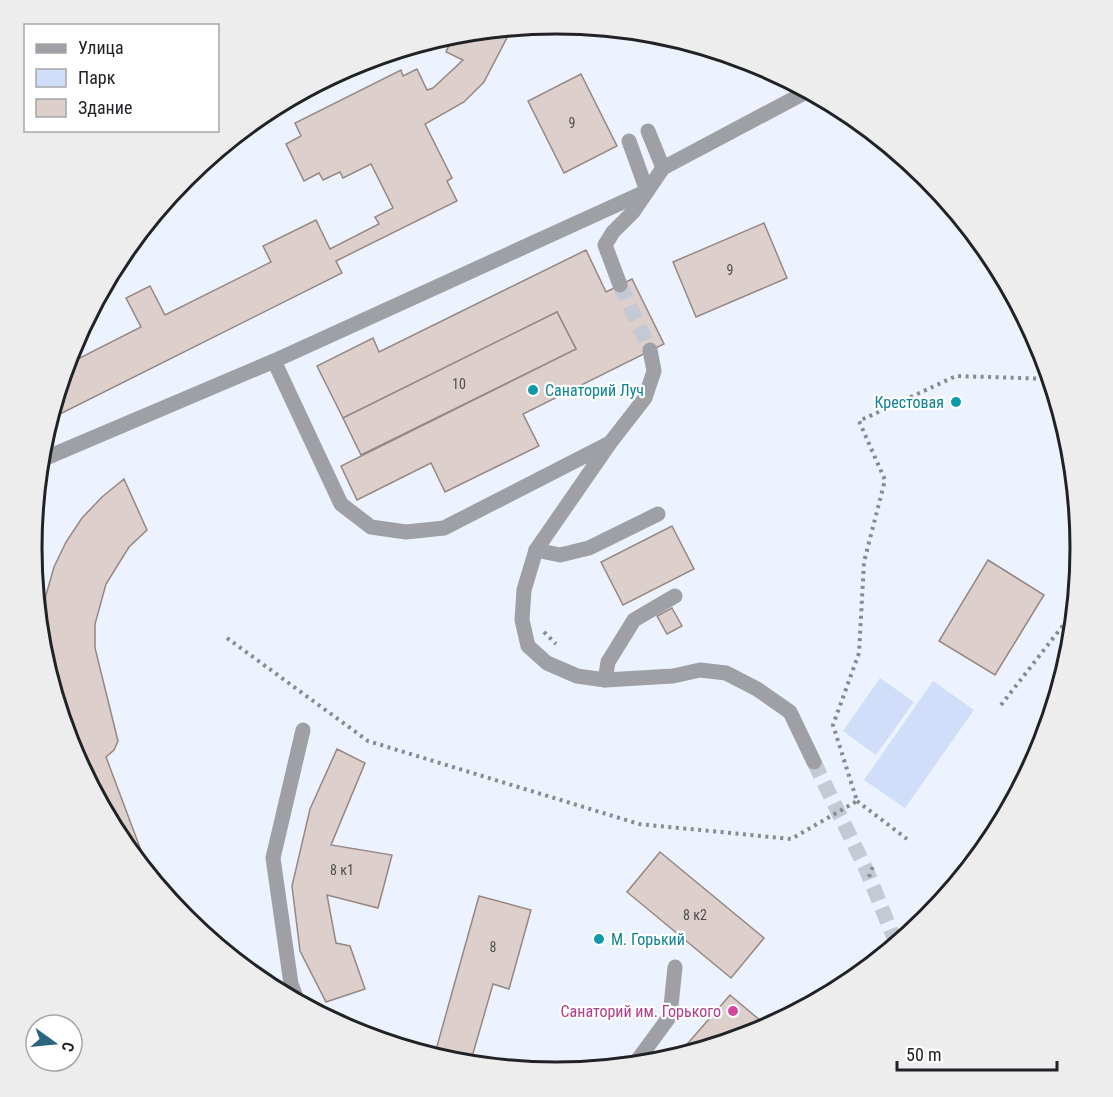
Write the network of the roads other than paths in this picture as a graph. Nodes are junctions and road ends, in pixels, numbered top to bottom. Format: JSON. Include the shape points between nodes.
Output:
{"nodes":[{"id":1,"x":799,"y":96,"type":"edge"},
{"id":2,"x":648,"y":131,"type":"dead end"},
{"id":3,"x":629,"y":141,"type":"dead end"},
{"id":4,"x":663,"y":168,"type":"junction"},
{"id":5,"x":647,"y":191,"type":"junction"},
{"id":6,"x":620,"y":285,"type":"tunnel mouth"},
{"id":7,"x":650,"y":350,"type":"tunnel mouth"},
{"id":8,"x":274,"y":361,"type":"junction"},
{"id":9,"x":610,"y":443,"type":"junction"},
{"id":10,"x":51,"y":456,"type":"edge"},
{"id":11,"x":658,"y":514,"type":"dead end"},
{"id":12,"x":536,"y":550,"type":"junction"},
{"id":13,"x":675,"y":596,"type":"dead end"},
{"id":14,"x":605,"y":680,"type":"junction"},
{"id":15,"x":303,"y":730,"type":"dead end"},
{"id":16,"x":814,"y":762,"type":"tunnel mouth"},
{"id":17,"x":675,"y":967,"type":"dead end"},
{"id":18,"x":294,"y":990,"type":"edge"},
{"id":19,"x":641,"y":1055,"type":"edge"}],
"edges":[{"from":1,"to":4,"type":"street"},
{"from":2,"to":4,"type":"street"},
{"from":3,"to":5,"type":"street"},
{"from":4,"to":5,"type":"street"},
{"from":5,"to":6,"type":"street","via":[[633,212],[609,226],[605,245]]},
{"from":5,"to":8,"type":"street"},
{"from":7,"to":9,"type":"street","via":[[654,371],[645,398]]},
{"from":8,"to":9,"type":"street","via":[[341,504],[371,527],[406,532],[444,528]]},
{"from":8,"to":10,"type":"street"},
{"from":9,"to":12,"type":"street"},
{"from":11,"to":12,"type":"street","via":[[589,548],[560,555]]},
{"from":12,"to":14,"type":"street","via":[[524,590],[522,620],[528,646],[547,663],[577,676]]},
{"from":13,"to":14,"type":"street","via":[[634,620],[608,662]]},
{"from":14,"to":16,"type":"street","via":[[673,676],[700,670],[726,673],[790,712]]},
{"from":15,"to":18,"type":"street","via":[[273,858]]},
{"from":17,"to":19,"type":"street","via":[[670,1016]]}]}
